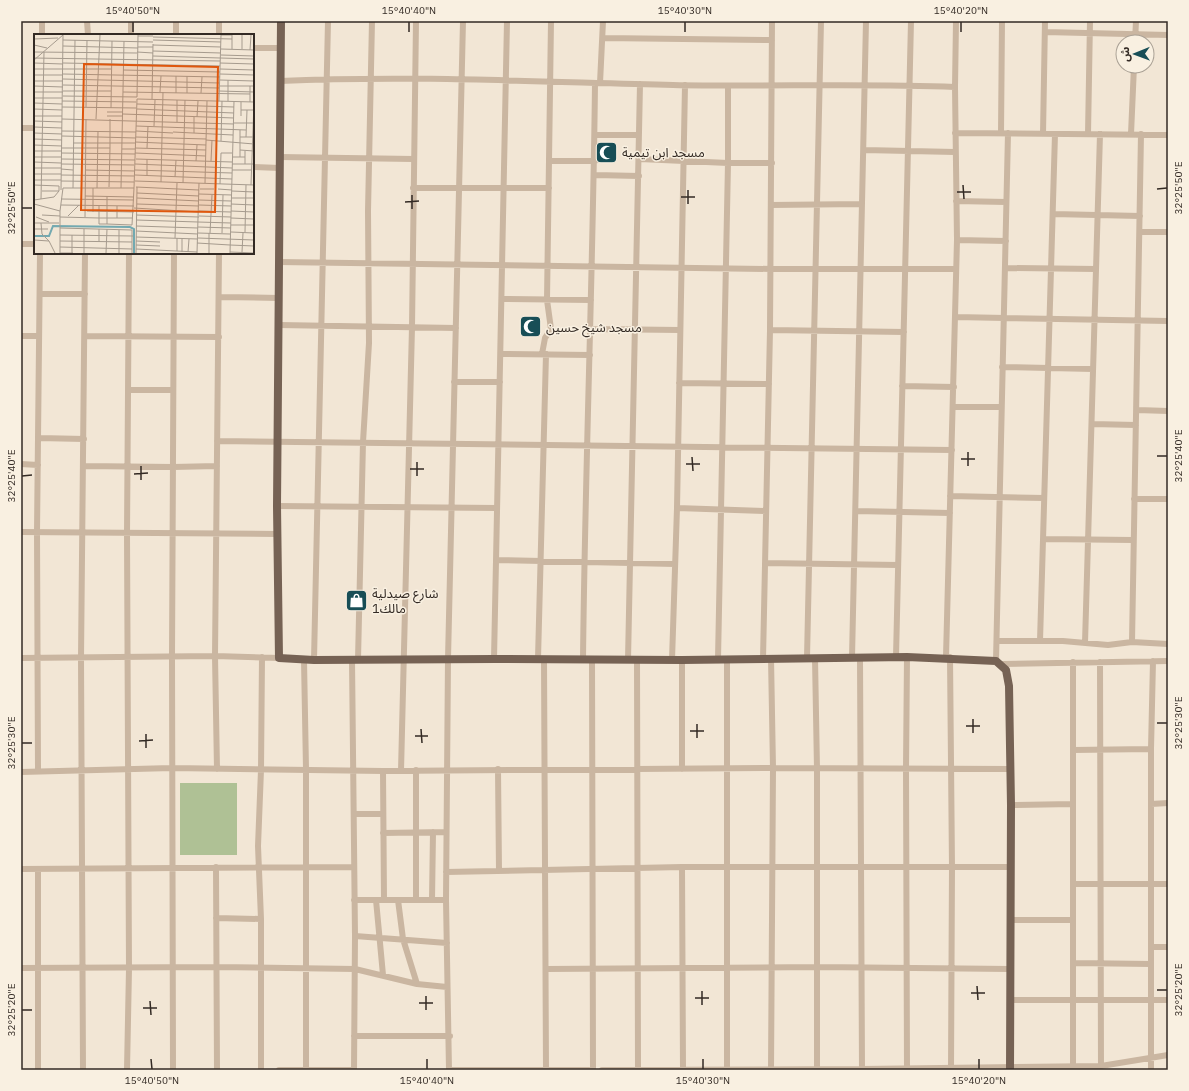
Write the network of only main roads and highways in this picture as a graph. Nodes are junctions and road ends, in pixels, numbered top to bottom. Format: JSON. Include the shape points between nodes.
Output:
{"nodes":[{"id":1,"x":281,"y":21,"type":"edge"},
{"id":2,"x":1010,"y":1069,"type":"edge"}],
"edges":[{"from":1,"to":2,"type":"main road","via":[[278,658],[682,660],[948,657],[998,662],[1006,670],[1009,686]]}]}
